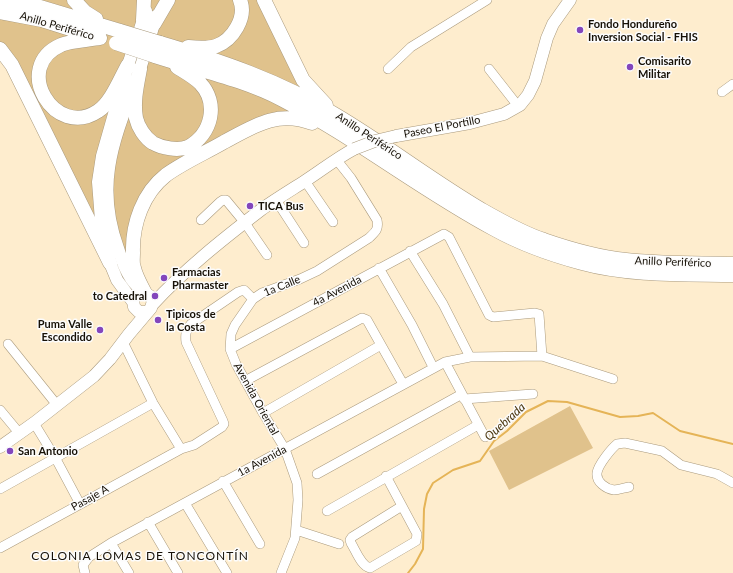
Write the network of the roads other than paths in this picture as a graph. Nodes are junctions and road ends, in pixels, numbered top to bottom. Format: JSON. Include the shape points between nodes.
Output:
{"nodes":[{"id":1,"x":0,"y":0,"type":"edge"},
{"id":2,"x":74,"y":0,"type":"edge"},
{"id":3,"x":144,"y":0,"type":"edge"},
{"id":4,"x":149,"y":0,"type":"edge"},
{"id":5,"x":161,"y":0,"type":"edge"},
{"id":6,"x":168,"y":0,"type":"edge"},
{"id":7,"x":240,"y":0,"type":"edge"},
{"id":8,"x":264,"y":0,"type":"edge"},
{"id":9,"x":487,"y":0,"type":"edge"},
{"id":10,"x":570,"y":0,"type":"edge"},
{"id":11,"x":0,"y":12,"type":"edge"},
{"id":12,"x":148,"y":22,"type":"junction"},
{"id":13,"x":116,"y":34,"type":"junction"},
{"id":14,"x":100,"y":38,"type":"junction"},
{"id":15,"x":0,"y":49,"type":"edge"},
{"id":16,"x":162,"y":51,"type":"junction"},
{"id":17,"x":134,"y":68,"type":"junction"},
{"id":18,"x":388,"y":69,"type":"dead end"},
{"id":19,"x":489,"y":70,"type":"dead end"},
{"id":20,"x":733,"y":84,"type":"edge"},
{"id":21,"x":722,"y":92,"type":"dead end"},
{"id":22,"x":518,"y":106,"type":"junction"},
{"id":23,"x":334,"y":114,"type":"junction"},
{"id":24,"x":339,"y":133,"type":"junction"},
{"id":25,"x":336,"y":159,"type":"junction"},
{"id":26,"x":305,"y":181,"type":"junction"},
{"id":27,"x":276,"y":200,"type":"junction"},
{"id":28,"x":201,"y":220,"type":"dead end"},
{"id":29,"x":334,"y":222,"type":"dead end"},
{"id":30,"x":245,"y":223,"type":"junction"},
{"id":31,"x":304,"y":243,"type":"dead end"},
{"id":32,"x":410,"y":251,"type":"junction"},
{"id":33,"x":267,"y":255,"type":"dead end"},
{"id":34,"x":110,"y":263,"type":"junction"},
{"id":35,"x":733,"y":264,"type":"edge"},
{"id":36,"x":379,"y":268,"type":"junction"},
{"id":37,"x":733,"y":275,"type":"edge"},
{"id":38,"x":253,"y":299,"type":"junction"},
{"id":39,"x":147,"y":300,"type":"junction"},
{"id":40,"x":133,"y":304,"type":"junction"},
{"id":41,"x":126,"y":338,"type":"junction"},
{"id":42,"x":8,"y":344,"type":"dead end"},
{"id":43,"x":381,"y":345,"type":"junction"},
{"id":44,"x":230,"y":349,"type":"junction"},
{"id":45,"x":542,"y":356,"type":"junction"},
{"id":46,"x":470,"y":357,"type":"junction"},
{"id":47,"x":445,"y":362,"type":"junction"},
{"id":48,"x":433,"y":367,"type":"junction"},
{"id":49,"x":613,"y":379,"type":"dead end"},
{"id":50,"x":244,"y":381,"type":"junction"},
{"id":51,"x":403,"y":384,"type":"junction"},
{"id":52,"x":533,"y":394,"type":"dead end"},
{"id":53,"x":463,"y":397,"type":"junction"},
{"id":54,"x":154,"y":404,"type":"junction"},
{"id":55,"x":57,"y":405,"type":"junction"},
{"id":56,"x":0,"y":410,"type":"edge"},
{"id":57,"x":263,"y":414,"type":"junction"},
{"id":58,"x":34,"y":423,"type":"junction"},
{"id":59,"x":478,"y":425,"type":"junction"},
{"id":60,"x":20,"y":434,"type":"junction"},
{"id":61,"x":485,"y":437,"type":"dead end"},
{"id":62,"x":0,"y":447,"type":"edge"},
{"id":63,"x":181,"y":449,"type":"junction"},
{"id":64,"x":285,"y":449,"type":"junction"},
{"id":65,"x":56,"y":459,"type":"junction"},
{"id":66,"x":317,"y":474,"type":"dead end"},
{"id":67,"x":386,"y":476,"type":"junction"},
{"id":68,"x":223,"y":482,"type":"junction"},
{"id":69,"x":733,"y":484,"type":"edge"},
{"id":70,"x":629,"y":487,"type":"dead end"},
{"id":71,"x":0,"y":489,"type":"edge"},
{"id":72,"x":185,"y":503,"type":"junction"},
{"id":73,"x":80,"y":504,"type":"junction"},
{"id":74,"x":402,"y":506,"type":"junction"},
{"id":75,"x":326,"y":511,"type":"dead end"},
{"id":76,"x":148,"y":522,"type":"junction"},
{"id":77,"x":296,"y":530,"type":"junction"},
{"id":78,"x":111,"y":543,"type":"junction"},
{"id":79,"x":260,"y":544,"type":"dead end"},
{"id":80,"x":339,"y":544,"type":"dead end"},
{"id":81,"x":0,"y":548,"type":"edge"},
{"id":82,"x":84,"y":569,"type":"edge"},
{"id":83,"x":129,"y":573,"type":"edge"},
{"id":84,"x":178,"y":573,"type":"edge"},
{"id":85,"x":227,"y":573,"type":"edge"},
{"id":86,"x":281,"y":573,"type":"edge"}],
"edges":[{"from":1,"to":13,"type":"highway","name":"Anillo Periférico","via":[[40,6]]},
{"from":2,"to":13,"type":"highway","via":[[85,12]]},
{"from":3,"to":12,"type":"highway"},
{"from":4,"to":12,"type":"main road"},
{"from":5,"to":12,"type":"main road"},
{"from":6,"to":12,"type":"highway"},
{"from":7,"to":16,"type":"highway","via":[[242,13],[239,24],[226,41],[204,48]]},
{"from":8,"to":23,"type":"highway","via":[[303,80]]},
{"from":9,"to":18,"type":"street","via":[[411,47]]},
{"from":10,"to":22,"type":"main road","name":"Paseo El Portillo","via":[[553,24],[535,81],[528,95]]},
{"from":11,"to":14,"type":"highway","name":"Anillo Periférico","via":[[42,20]]},
{"from":12,"to":17,"type":"main road"},
{"from":13,"to":14,"type":"highway","name":"Anillo Periférico"},
{"from":13,"to":16,"type":"highway","name":"Anillo Periférico","bridge":true},
{"from":14,"to":17,"type":"highway","via":[[61,44],[46,56],[39,69],[38,79],[41,92],[56,111],[76,118],[99,111]]},
{"from":15,"to":34,"type":"highway","via":[[12,65]]},
{"from":16,"to":17,"type":"highway","via":[[199,82],[210,102],[212,112],[209,125],[202,137],[187,147],[172,149],[152,143],[142,131],[136,118]]},
{"from":16,"to":23,"type":"highway","name":"Anillo Periférico","via":[[256,75],[294,91]]},
{"from":16,"to":24,"type":"highway","name":"Anillo Periférico","via":[[263,90]]},
{"from":17,"to":34,"type":"main road","via":[[102,156],[98,182],[102,233]]},
{"from":17,"to":39,"type":"main road","via":[[110,158],[108,204],[112,231],[124,265]]},
{"from":19,"to":22,"type":"street"},
{"from":20,"to":21,"type":"street"},
{"from":22,"to":25,"type":"main road","name":"Paseo El Portillo","bridge":true,"via":[[504,114],[470,123],[375,141]]},
{"from":23,"to":35,"type":"highway","name":"Anillo Periférico","via":[[472,204],[543,240],[586,253],[625,260]]},
{"from":24,"to":37,"type":"highway","name":"Anillo Periférico","via":[[468,215],[537,249],[584,264],[622,270],[662,274]]},
{"from":24,"to":39,"type":"highway","via":[[302,119],[291,117],[270,120],[254,126],[166,176],[154,187],[144,202],[132,242],[133,267]]},
{"from":25,"to":26,"type":"main road","name":"Paseo El Portillo"},
{"from":25,"to":38,"type":"street","name":"1a Calle","via":[[378,220],[379,226],[368,238],[317,271]]},
{"from":26,"to":27,"type":"main road","name":"Paseo El Portillo"},
{"from":26,"to":29,"type":"street"},
{"from":27,"to":30,"type":"main road","name":"Paseo El Portillo"},
{"from":27,"to":31,"type":"street"},
{"from":28,"to":30,"type":"street","via":[[223,200],[229,202]]},
{"from":30,"to":33,"type":"street"},
{"from":30,"to":39,"type":"main road","name":"Paseo El Portillo","via":[[219,242],[171,285]]},
{"from":32,"to":36,"type":"street","name":"4a Avenida"},
{"from":32,"to":45,"type":"street","name":"4a Avenida","via":[[444,234],[449,237],[489,315],[492,317],[539,314]]},
{"from":32,"to":46,"type":"street","via":[[443,304]]},
{"from":34,"to":40,"type":"main road"},
{"from":36,"to":44,"type":"street","name":"4a Avenida"},
{"from":36,"to":48,"type":"street"},
{"from":38,"to":44,"type":"street","name":"Avenida Oriental","via":[[235,325],[231,334]]},
{"from":38,"to":63,"type":"street","name":"1a Calle","via":[[244,290],[238,292],[187,328],[186,342],[224,424],[194,444]]},
{"from":39,"to":40,"type":"main road","via":[[136,295]]},
{"from":39,"to":40,"type":"main road","via":[[139,312]]},
{"from":39,"to":41,"type":"main road"},
{"from":40,"to":41,"type":"main road"},
{"from":41,"to":54,"type":"street"},
{"from":41,"to":55,"type":"main road","via":[[94,376]]},
{"from":42,"to":55,"type":"street"},
{"from":43,"to":50,"type":"street","via":[[367,320],[362,318]]},
{"from":43,"to":51,"type":"street"},
{"from":43,"to":57,"type":"street"},
{"from":44,"to":50,"type":"street","name":"Avenida Oriental"},
{"from":45,"to":46,"type":"street","name":"1a Avenida"},
{"from":45,"to":49,"type":"street","name":"1a Avenida"},
{"from":46,"to":47,"type":"street","name":"1a Avenida"},
{"from":47,"to":48,"type":"street","name":"1a Avenida"},
{"from":47,"to":53,"type":"street"},
{"from":48,"to":51,"type":"street","name":"1a Avenida"},
{"from":50,"to":57,"type":"street","name":"Avenida Oriental"},
{"from":51,"to":64,"type":"street","name":"1a Avenida"},
{"from":52,"to":53,"type":"street"},
{"from":53,"to":59,"type":"street"},
{"from":53,"to":66,"type":"street"},
{"from":54,"to":63,"type":"street"},
{"from":54,"to":65,"type":"street"},
{"from":55,"to":58,"type":"main road"},
{"from":56,"to":60,"type":"street"},
{"from":57,"to":64,"type":"street","name":"Avenida Oriental"},
{"from":58,"to":60,"type":"main road"},
{"from":58,"to":65,"type":"street"},
{"from":59,"to":61,"type":"street"},
{"from":59,"to":67,"type":"street"},
{"from":60,"to":62,"type":"main road"},
{"from":63,"to":73,"type":"street","name":"Pasaje A"},
{"from":64,"to":68,"type":"street","name":"1a Avenida"},
{"from":64,"to":77,"type":"street","name":"Avenida Oriental","via":[[297,483]]},
{"from":65,"to":71,"type":"street"},
{"from":65,"to":73,"type":"street"},
{"from":67,"to":74,"type":"street"},
{"from":67,"to":75,"type":"street"},
{"from":68,"to":72,"type":"street","name":"1a Avenida"},
{"from":68,"to":79,"type":"street"},
{"from":69,"to":70,"type":"street","via":[[717,474],[681,464],[662,451],[625,443],[617,444],[600,466],[598,478],[602,484],[614,490]]},
{"from":72,"to":76,"type":"street","name":"1a Avenida"},
{"from":72,"to":85,"type":"street"},
{"from":73,"to":81,"type":"street","name":"Pasaje A"},
{"from":74,"to":74,"type":"street","via":[[417,534],[416,541],[370,568],[366,567],[350,540]]},
{"from":76,"to":78,"type":"street","name":"1a Avenida"},
{"from":76,"to":84,"type":"street"},
{"from":77,"to":80,"type":"street"},
{"from":77,"to":86,"type":"street","name":"Avenida Oriental"},
{"from":78,"to":82,"type":"street","name":"1a Avenida","via":[[89,557]]},
{"from":78,"to":83,"type":"street"}]}
